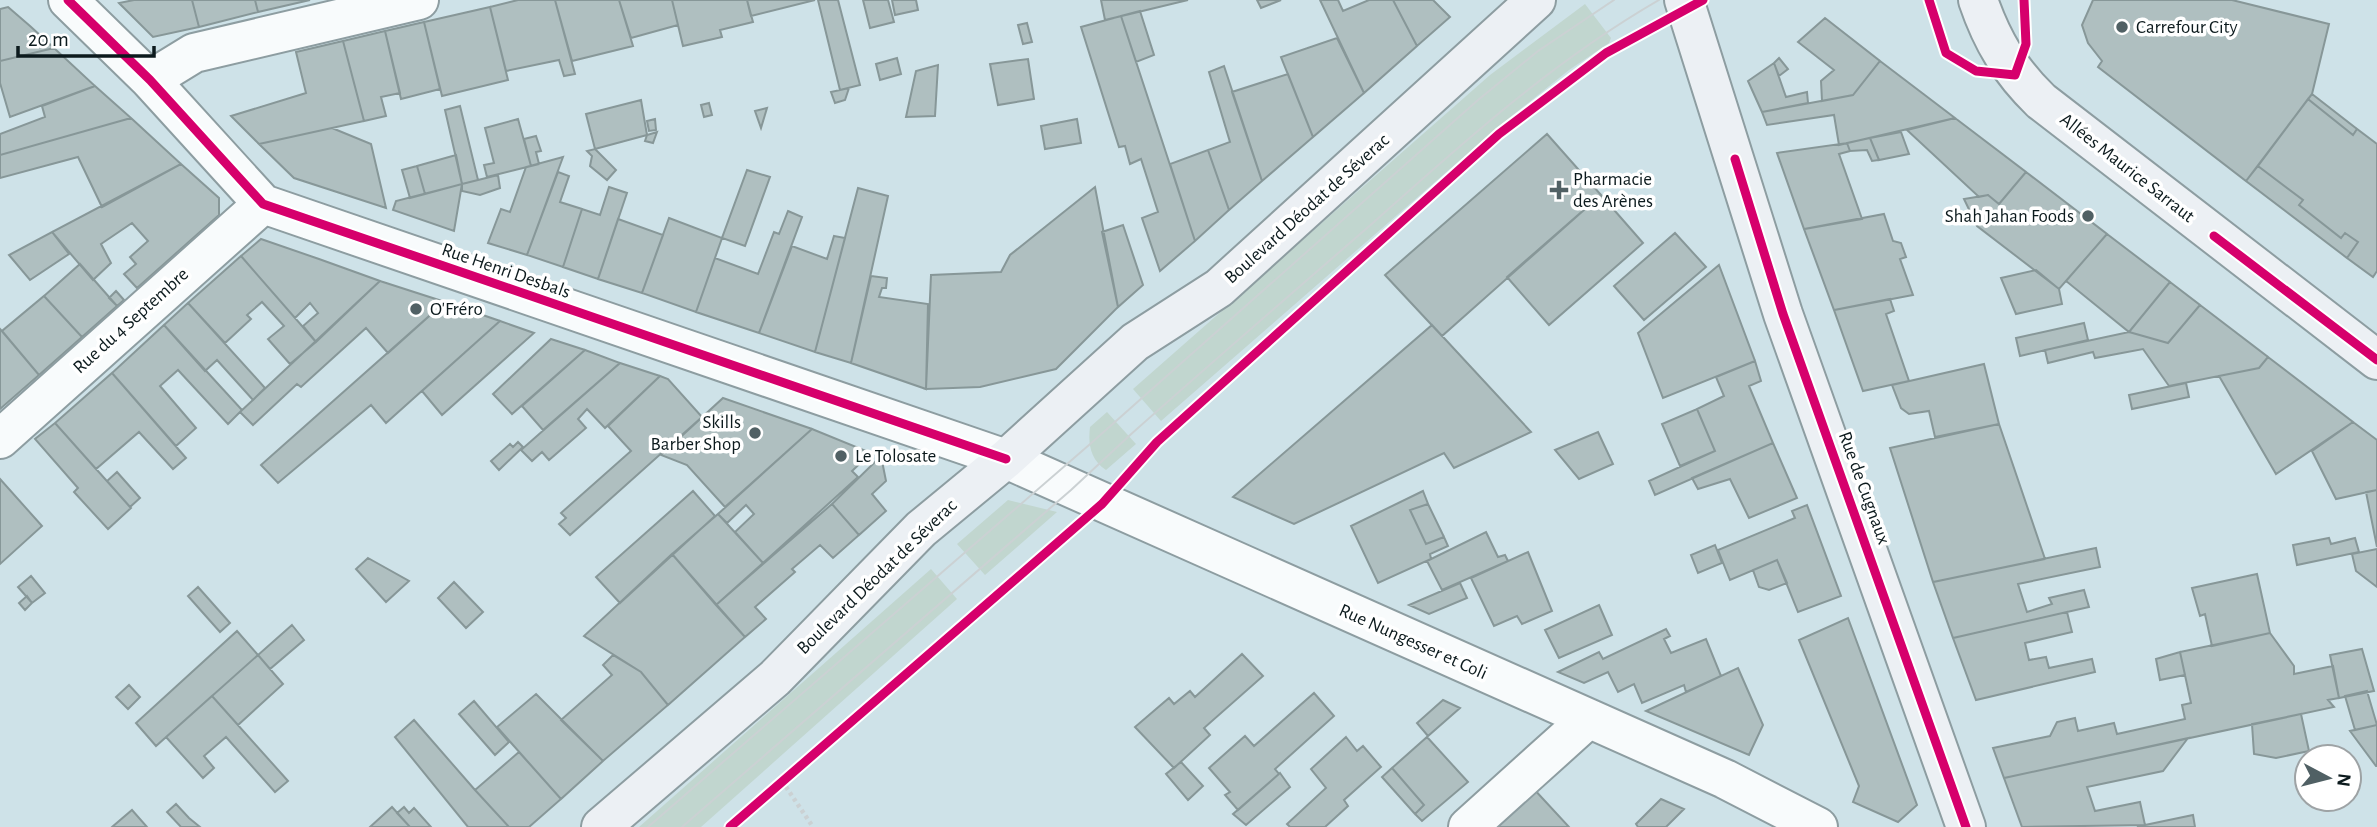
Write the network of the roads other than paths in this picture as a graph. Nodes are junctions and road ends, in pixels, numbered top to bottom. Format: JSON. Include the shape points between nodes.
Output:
{"nodes":[{"id":1,"x":68,"y":0,"type":"edge"},
{"id":2,"x":419,"y":0,"type":"edge"},
{"id":3,"x":1536,"y":0,"type":"edge"},
{"id":4,"x":1684,"y":0,"type":"edge"},
{"id":5,"x":1978,"y":0,"type":"edge"},
{"id":6,"x":150,"y":80,"type":"junction"},
{"id":7,"x":263,"y":204,"type":"junction"},
{"id":8,"x":2377,"y":360,"type":"edge"},
{"id":9,"x":0,"y":439,"type":"edge"},
{"id":10,"x":1006,"y":459,"type":"junction"},
{"id":11,"x":1588,"y":719,"type":"junction"},
{"id":12,"x":601,"y":827,"type":"edge"},
{"id":13,"x":1468,"y":827,"type":"edge"},
{"id":14,"x":1818,"y":827,"type":"edge"},
{"id":15,"x":1966,"y":827,"type":"edge"}],
"edges":[{"from":1,"to":6,"type":"street","name":"Rue Henri Desbals"},
{"from":2,"to":6,"type":"street","via":[[194,53]]},
{"from":3,"to":10,"type":"street","name":"Boulevard Déodat de Séverac","via":[[1219,288],[1135,342]]},
{"from":4,"to":15,"type":"street","name":"Rue de Cugnaux","via":[[1783,314]]},
{"from":5,"to":8,"type":"street","name":"Allées Maurice Sarraut","via":[[1995,45],[2041,102]]},
{"from":6,"to":7,"type":"street","name":"Rue Henri Desbals"},
{"from":7,"to":9,"type":"street","name":"Rue du 4 Septembre"},
{"from":7,"to":10,"type":"street","name":"Rue Henri Desbals"},
{"from":10,"to":11,"type":"street","name":"Rue Nungesser et Coli"},
{"from":10,"to":12,"type":"street","name":"Boulevard Déodat de Séverac","via":[[921,529],[775,678]]},
{"from":11,"to":13,"type":"street"},
{"from":11,"to":14,"type":"street","name":"Rue Nungesser et Coli","via":[[1726,779]]}]}
